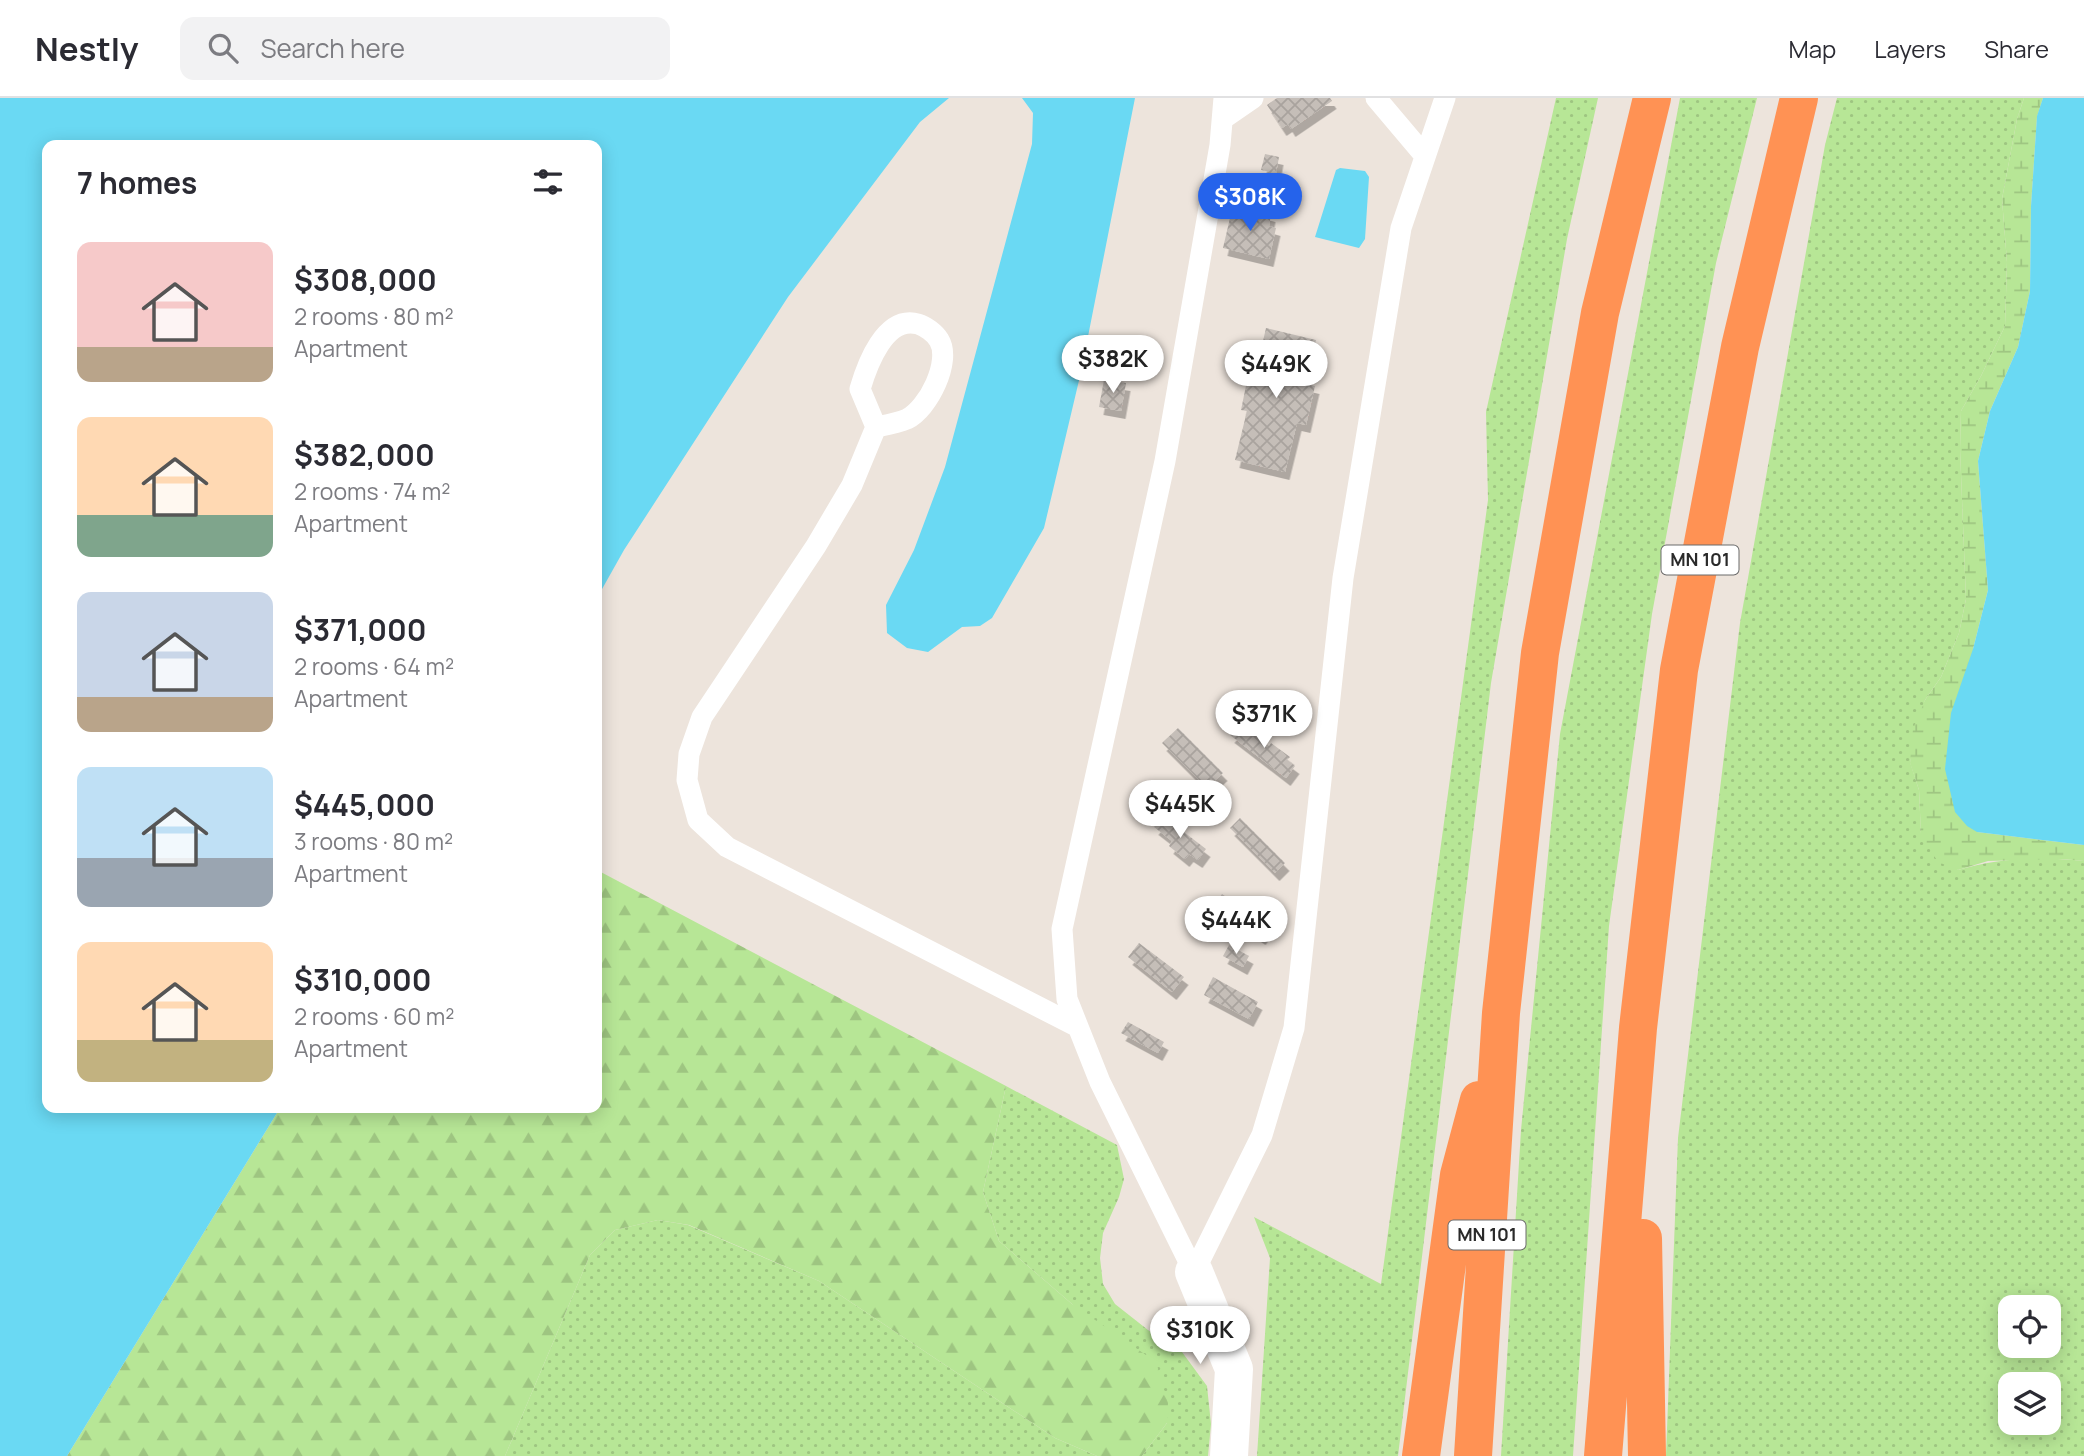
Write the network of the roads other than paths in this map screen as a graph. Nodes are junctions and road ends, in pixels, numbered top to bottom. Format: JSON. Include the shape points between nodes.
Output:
{"nodes":[{"id":1,"x":1253,"y":98,"type":"edge"},
{"id":2,"x":1376,"y":98,"type":"edge"},
{"id":3,"x":1445,"y":98,"type":"edge"},
{"id":4,"x":1652,"y":98,"type":"edge"},
{"id":5,"x":1799,"y":98,"type":"edge"},
{"id":6,"x":1224,"y":108,"type":"edge"},
{"id":7,"x":1425,"y":156,"type":"junction"},
{"id":8,"x":876,"y":427,"type":"junction"},
{"id":9,"x":1501,"y":1013,"type":"junction"},
{"id":10,"x":1078,"y":1027,"type":"junction"},
{"id":11,"x":1638,"y":1028,"type":"junction"},
{"id":12,"x":1194,"y":1272,"type":"junction"},
{"id":13,"x":1229,"y":1456,"type":"edge"},
{"id":14,"x":1421,"y":1456,"type":"edge"},
{"id":15,"x":1473,"y":1456,"type":"edge"},
{"id":16,"x":1603,"y":1456,"type":"edge"},
{"id":17,"x":1647,"y":1456,"type":"edge"}],
"edges":[{"from":1,"to":6,"type":"lane"},
{"from":2,"to":7,"type":"lane"},
{"from":3,"to":7,"type":"lane"},
{"from":4,"to":9,"type":"highway","number":"MN 101","via":[[1600,313],[1540,653]]},
{"from":5,"to":11,"type":"highway","number":"MN 101","via":[[1740,347],[1679,670]]},
{"from":6,"to":10,"type":"lane","via":[[1165,461],[1062,929],[1067,999]]},
{"from":7,"to":12,"type":"lane","via":[[1401,228],[1343,578],[1294,1028],[1262,1135]]},
{"from":8,"to":8,"type":"lane","via":[[860,390],[871,360],[899,324],[924,326],[940,341],[938,380],[914,414]]},
{"from":8,"to":10,"type":"lane","via":[[852,485],[822,536],[702,718],[689,754],[687,779],[698,820],[727,847]]},
{"from":9,"to":14,"type":"highway","via":[[1459,1175]]},
{"from":9,"to":15,"type":"highway","number":"MN 101"},
{"from":10,"to":12,"type":"lane","via":[[1100,1082]]},
{"from":11,"to":16,"type":"highway","number":"MN 101"},
{"from":11,"to":17,"type":"highway"},
{"from":12,"to":13,"type":"street","via":[[1234,1369]]}]}
